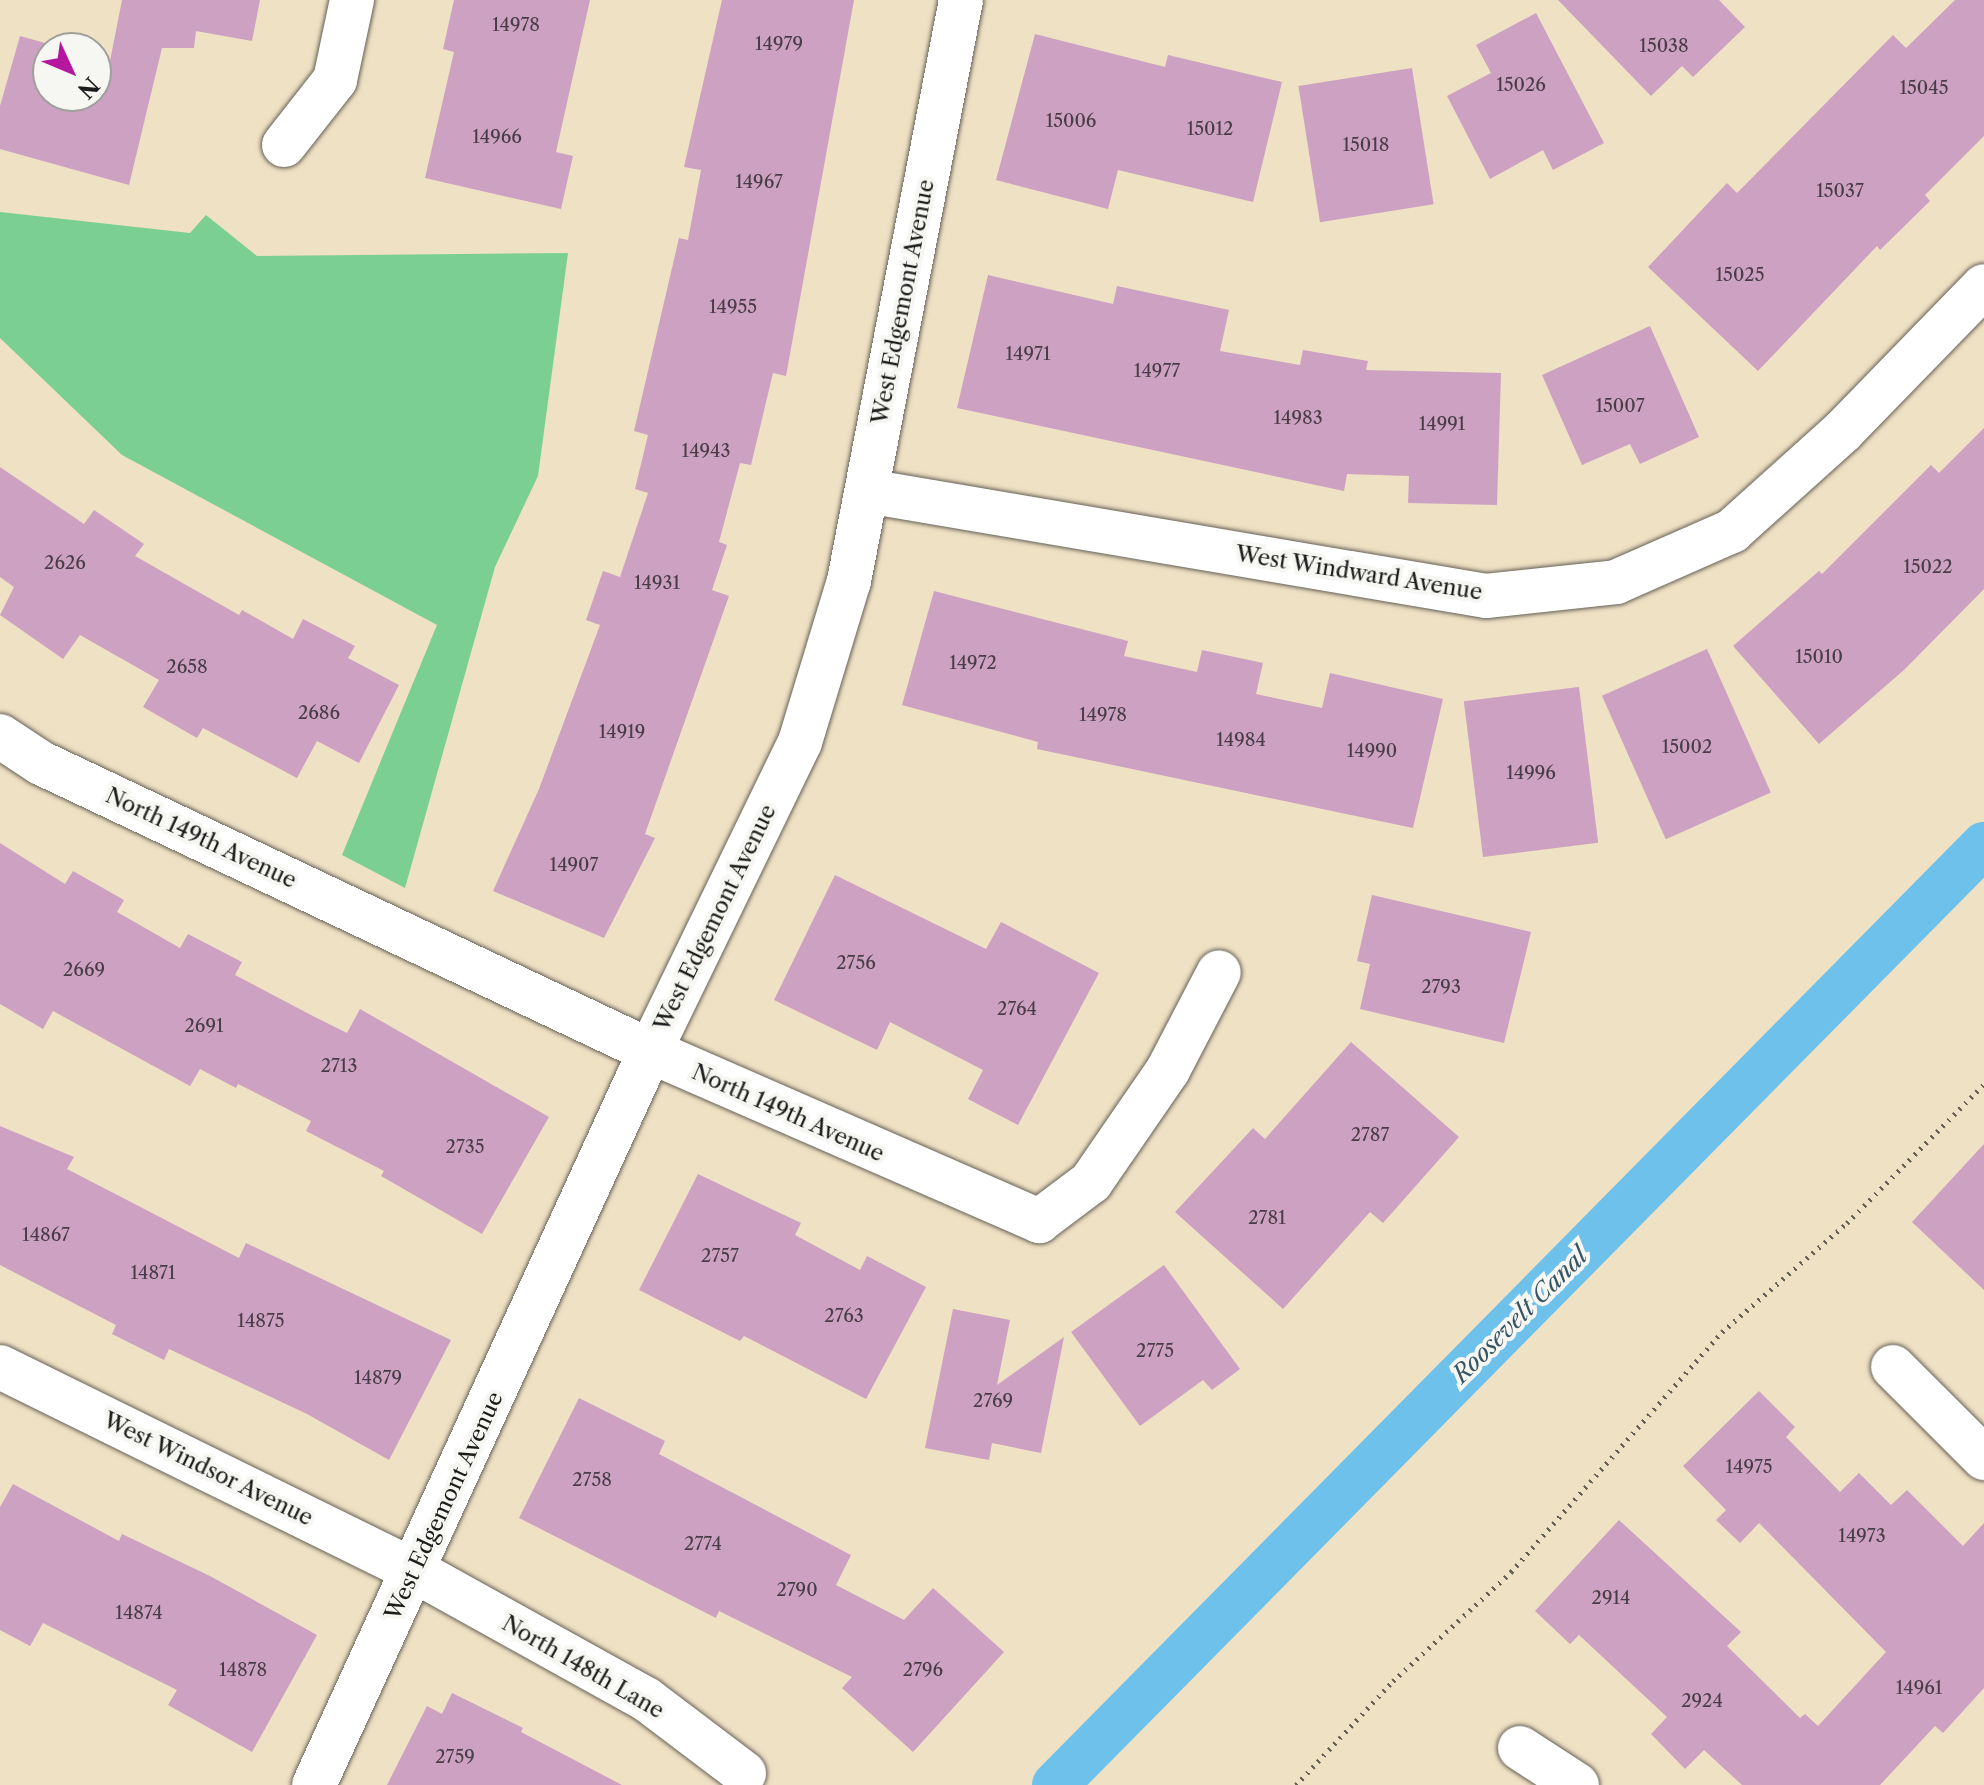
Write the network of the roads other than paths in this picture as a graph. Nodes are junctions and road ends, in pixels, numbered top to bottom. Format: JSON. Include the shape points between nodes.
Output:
{"nodes":[{"id":1,"x":352,"y":0,"type":"edge"},
{"id":2,"x":961,"y":0,"type":"edge"},
{"id":3,"x":284,"y":145,"type":"dead end"},
{"id":4,"x":1984,"y":286,"type":"edge"},
{"id":5,"x":867,"y":491,"type":"junction"},
{"id":6,"x":0,"y":736,"type":"edge"},
{"id":7,"x":1219,"y":972,"type":"dead end"},
{"id":8,"x":650,"y":1051,"type":"junction"},
{"id":9,"x":0,"y":1367,"type":"edge"},
{"id":10,"x":1893,"y":1367,"type":"dead end"},
{"id":11,"x":1984,"y":1458,"type":"edge"},
{"id":12,"x":415,"y":1571,"type":"junction"},
{"id":13,"x":1520,"y":1748,"type":"dead end"},
{"id":14,"x":744,"y":1773,"type":"dead end"},
{"id":15,"x":314,"y":1785,"type":"edge"},
{"id":16,"x":1577,"y":1785,"type":"edge"}],
"edges":[{"from":1,"to":3,"type":"street","via":[[335,80]]},
{"from":2,"to":5,"type":"street","name":"West Edgemont Avenue"},
{"from":4,"to":5,"type":"street","name":"West Windward Avenue","via":[[1843,431],[1732,531],[1616,582],[1486,596]]},
{"from":5,"to":8,"type":"street","name":"West Edgemont Avenue","via":[[849,581],[800,742]]},
{"from":6,"to":8,"type":"street","name":"North 149th Avenue","via":[[41,763]]},
{"from":7,"to":8,"type":"street","name":"North 149th Avenue","via":[[1168,1070],[1091,1182],[1039,1221]]},
{"from":8,"to":12,"type":"street","name":"West Edgemont Avenue"},
{"from":9,"to":12,"type":"street","name":"West Windsor Avenue"},
{"from":10,"to":11,"type":"street"},
{"from":12,"to":14,"type":"street","name":"North 148th Lane","via":[[646,1699]]},
{"from":12,"to":15,"type":"street","name":"West Edgemont Avenue"},
{"from":13,"to":16,"type":"street"}]}
